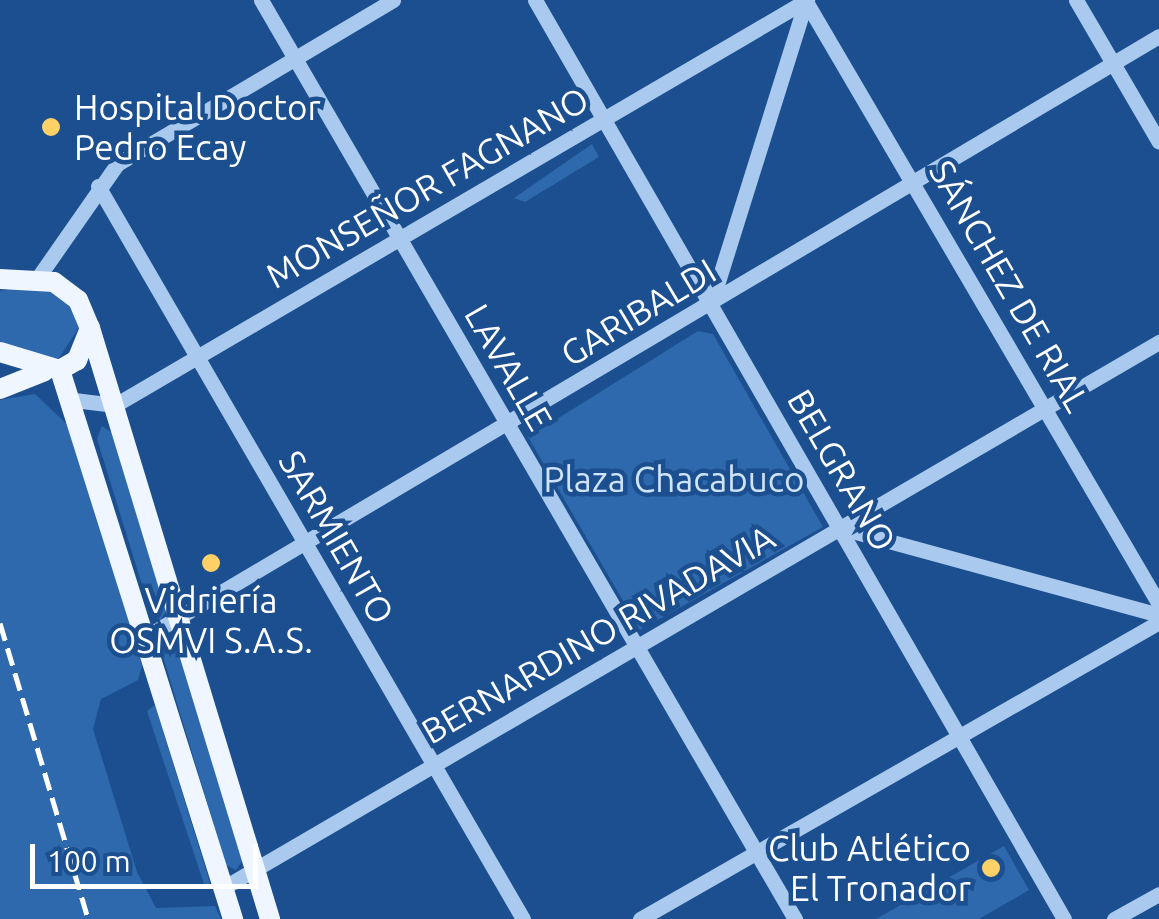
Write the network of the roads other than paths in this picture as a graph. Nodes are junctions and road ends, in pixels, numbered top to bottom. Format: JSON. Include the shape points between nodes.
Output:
{"nodes":[{"id":1,"x":262,"y":0,"type":"edge"},
{"id":2,"x":393,"y":0,"type":"edge"},
{"id":3,"x":535,"y":0,"type":"edge"},
{"id":4,"x":806,"y":0,"type":"edge"},
{"id":5,"x":1076,"y":0,"type":"edge"},
{"id":6,"x":1159,"y":36,"type":"edge"},
{"id":7,"x":295,"y":57,"type":"junction"},
{"id":8,"x":1113,"y":63,"type":"junction"},
{"id":9,"x":604,"y":119,"type":"junction"},
{"id":10,"x":1159,"y":142,"type":"edge"},
{"id":11,"x":914,"y":180,"type":"junction"},
{"id":12,"x":98,"y":186,"type":"junction"},
{"id":13,"x":400,"y":237,"type":"junction"},
{"id":14,"x":4,"y":275,"type":"edge"},
{"id":15,"x":39,"y":276,"type":"junction"},
{"id":16,"x":711,"y":304,"type":"junction"},
{"id":17,"x":90,"y":328,"type":"junction"},
{"id":18,"x":1159,"y":342,"type":"edge"},
{"id":19,"x":0,"y":352,"type":"edge"},
{"id":20,"x":196,"y":358,"type":"junction"},
{"id":21,"x":53,"y":370,"type":"junction"},
{"id":22,"x":0,"y":389,"type":"edge"},
{"id":23,"x":74,"y":400,"type":"junction"},
{"id":24,"x":115,"y":405,"type":"junction"},
{"id":25,"x":1047,"y":408,"type":"junction"},
{"id":26,"x":507,"y":425,"type":"junction"},
{"id":27,"x":841,"y":528,"type":"junction"},
{"id":28,"x":307,"y":544,"type":"junction"},
{"id":29,"x":1159,"y":604,"type":"edge"},
{"id":30,"x":180,"y":616,"type":"junction"},
{"id":31,"x":1159,"y":618,"type":"edge"},
{"id":32,"x":147,"y":636,"type":"junction"},
{"id":33,"x":637,"y":646,"type":"junction"},
{"id":34,"x":960,"y":733,"type":"junction"},
{"id":35,"x":433,"y":765,"type":"junction"},
{"id":36,"x":755,"y":852,"type":"junction"},
{"id":37,"x":255,"y":870,"type":"junction"},
{"id":38,"x":224,"y":888,"type":"junction"},
{"id":39,"x":1159,"y":894,"type":"edge"},
{"id":40,"x":233,"y":919,"type":"edge"},
{"id":41,"x":270,"y":919,"type":"edge"},
{"id":42,"x":523,"y":919,"type":"edge"},
{"id":43,"x":640,"y":919,"type":"edge"},
{"id":44,"x":795,"y":919,"type":"edge"},
{"id":45,"x":1064,"y":919,"type":"edge"},
{"id":46,"x":1114,"y":919,"type":"edge"}],
"edges":[{"from":1,"to":7,"type":"street","name":"LAVALLE"},
{"from":2,"to":7,"type":"street"},
{"from":3,"to":9,"type":"street","name":"BELGRANO"},
{"from":4,"to":9,"type":"street","name":"MONSEÑOR FAGNANO"},
{"from":4,"to":11,"type":"street","name":"SÁNCHEZ DE RIAL"},
{"from":4,"to":16,"type":"street"},
{"from":5,"to":8,"type":"street"},
{"from":6,"to":8,"type":"street","name":"GARIBALDI"},
{"from":7,"to":12,"type":"street","via":[[118,164]]},
{"from":7,"to":13,"type":"street","name":"LAVALLE"},
{"from":8,"to":10,"type":"street"},
{"from":8,"to":11,"type":"street","name":"GARIBALDI"},
{"from":9,"to":13,"type":"street","name":"MONSEÑOR FAGNANO"},
{"from":9,"to":16,"type":"street","name":"BELGRANO"},
{"from":11,"to":16,"type":"street","name":"GARIBALDI"},
{"from":11,"to":25,"type":"street","name":"SÁNCHEZ DE RIAL"},
{"from":12,"to":15,"type":"street"},
{"from":12,"to":20,"type":"street","name":"SARMIENTO"},
{"from":13,"to":20,"type":"street","name":"MONSEÑOR FAGNANO"},
{"from":13,"to":26,"type":"street","name":"LAVALLE"},
{"from":14,"to":15,"type":"main road"},
{"from":15,"to":17,"type":"main road","via":[[78,300]]},
{"from":16,"to":26,"type":"street","name":"GARIBALDI"},
{"from":16,"to":27,"type":"street","name":"BELGRANO"},
{"from":17,"to":21,"type":"main road","via":[[78,360]]},
{"from":17,"to":24,"type":"main road"},
{"from":18,"to":25,"type":"street","name":"BERNARDINO RIVADAVIA"},
{"from":19,"to":21,"type":"main road"},
{"from":20,"to":24,"type":"street","name":"MONSEÑOR FAGNANO"},
{"from":20,"to":28,"type":"street","name":"SARMIENTO"},
{"from":21,"to":22,"type":"main road"},
{"from":21,"to":23,"type":"main road"},
{"from":23,"to":24,"type":"street"},
{"from":23,"to":32,"type":"main road"},
{"from":24,"to":30,"type":"main road"},
{"from":25,"to":27,"type":"street","name":"BERNARDINO RIVADAVIA"},
{"from":25,"to":29,"type":"street","name":"SÁNCHEZ DE RIAL"},
{"from":26,"to":28,"type":"street","name":"GARIBALDI"},
{"from":26,"to":33,"type":"street","name":"LAVALLE"},
{"from":27,"to":31,"type":"street"},
{"from":27,"to":33,"type":"street","name":"BERNARDINO RIVADAVIA"},
{"from":27,"to":34,"type":"street","name":"BELGRANO"},
{"from":28,"to":30,"type":"street","name":"GARIBALDI"},
{"from":28,"to":35,"type":"street","name":"SARMIENTO"},
{"from":30,"to":32,"type":"street","name":"GARIBALDI"},
{"from":30,"to":37,"type":"main road"},
{"from":31,"to":34,"type":"street"},
{"from":32,"to":38,"type":"main road"},
{"from":33,"to":35,"type":"street","name":"BERNARDINO RIVADAVIA"},
{"from":33,"to":36,"type":"street","name":"LAVALLE"},
{"from":34,"to":36,"type":"street"},
{"from":34,"to":45,"type":"street","name":"BELGRANO"},
{"from":35,"to":37,"type":"street","name":"BERNARDINO RIVADAVIA"},
{"from":35,"to":42,"type":"street","name":"SARMIENTO"},
{"from":36,"to":43,"type":"street"},
{"from":36,"to":44,"type":"street","name":"LAVALLE"},
{"from":37,"to":38,"type":"street","name":"BERNARDINO RIVADAVIA"},
{"from":37,"to":41,"type":"main road"},
{"from":38,"to":40,"type":"main road"},
{"from":39,"to":46,"type":"street"}]}
